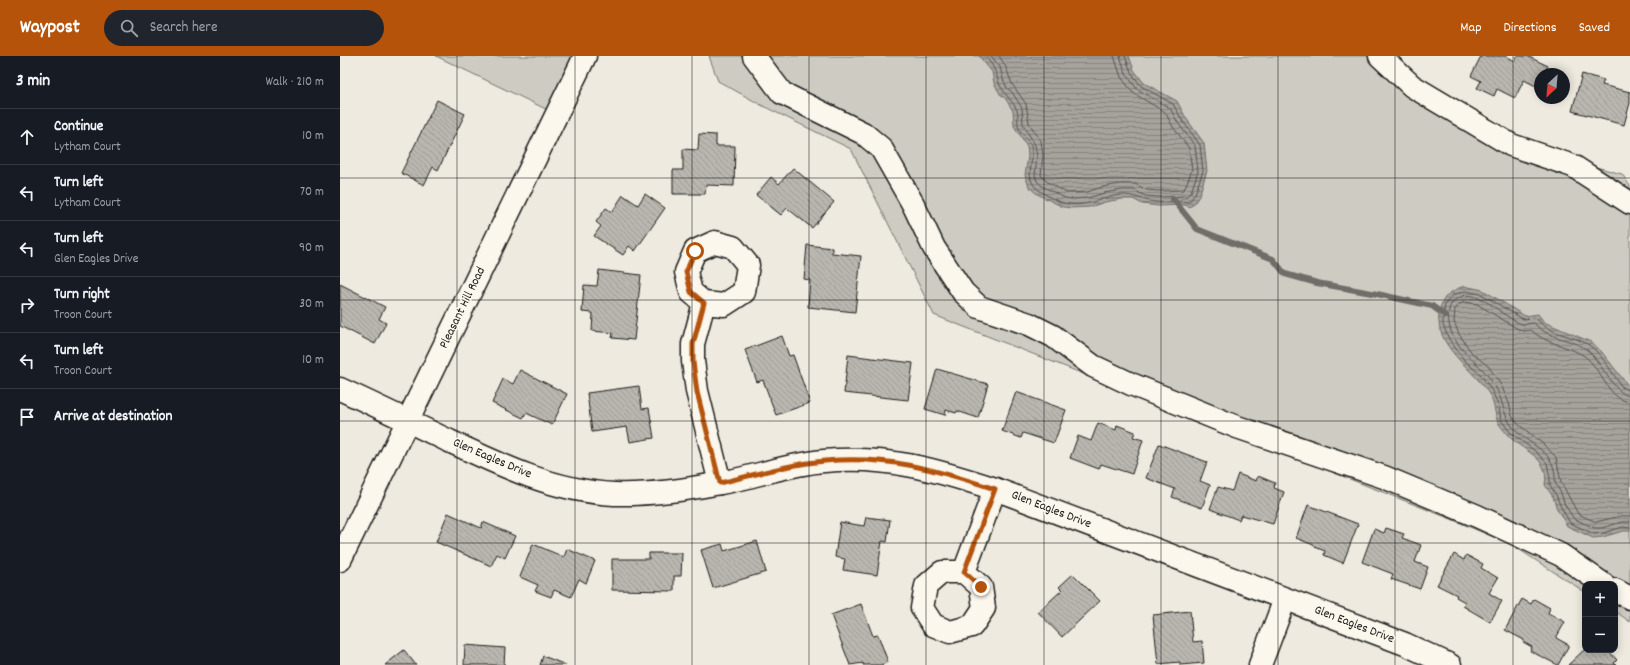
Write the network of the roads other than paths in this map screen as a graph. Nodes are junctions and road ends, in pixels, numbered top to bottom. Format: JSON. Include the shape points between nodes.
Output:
{"nodes":[{"id":1,"x":585,"y":56,"type":"edge"},
{"id":2,"x":754,"y":56,"type":"edge"},
{"id":3,"x":1380,"y":56,"type":"edge"},
{"id":4,"x":1630,"y":203,"type":"edge"},
{"id":5,"x":704,"y":303,"type":"dead end"},
{"id":6,"x":340,"y":388,"type":"edge"},
{"id":7,"x":408,"y":421,"type":"junction"},
{"id":8,"x":720,"y":483,"type":"junction"},
{"id":9,"x":995,"y":489,"type":"junction"},
{"id":10,"x":340,"y":560,"type":"edge"},
{"id":11,"x":964,"y":572,"type":"dead end"},
{"id":12,"x":1599,"y":581,"type":"edge"},
{"id":13,"x":1618,"y":592,"type":"edge"},
{"id":14,"x":1630,"y":598,"type":"edge"},
{"id":15,"x":1285,"y":599,"type":"junction"},
{"id":16,"x":1260,"y":665,"type":"edge"},
{"id":17,"x":1450,"y":665,"type":"edge"}],
"edges":[{"from":1,"to":7,"type":"street","name":"Pleasant Hill Road"},
{"from":2,"to":12,"type":"street","via":[[782,93],[863,133],[881,148],[913,204],[934,248],[963,292],[979,307],[1029,324],[1053,336],[1093,366],[1131,384],[1237,427],[1384,477],[1477,516],[1561,555]]},
{"from":3,"to":4,"type":"street","via":[[1412,86],[1511,145],[1573,166]]},
{"from":5,"to":8,"type":"street","via":[[693,344],[693,362],[697,392]]},
{"from":6,"to":7,"type":"street","name":"Glen Eagles Drive"},
{"from":7,"to":8,"type":"street","name":"Glen Eagles Drive","via":[[505,468],[554,485],[613,494],[644,494]]},
{"from":7,"to":10,"type":"street","name":"Pleasant Hill Road"},
{"from":8,"to":9,"type":"street","name":"Glen Eagles Drive","via":[[799,464],[850,459],[906,463],[942,471]]},
{"from":9,"to":11,"type":"street"},
{"from":9,"to":15,"type":"street","name":"Glen Eagles Drive"},
{"from":13,"to":14,"type":"street"},
{"from":15,"to":16,"type":"street"},
{"from":15,"to":17,"type":"street","name":"Glen Eagles Drive","via":[[1405,644]]}]}
